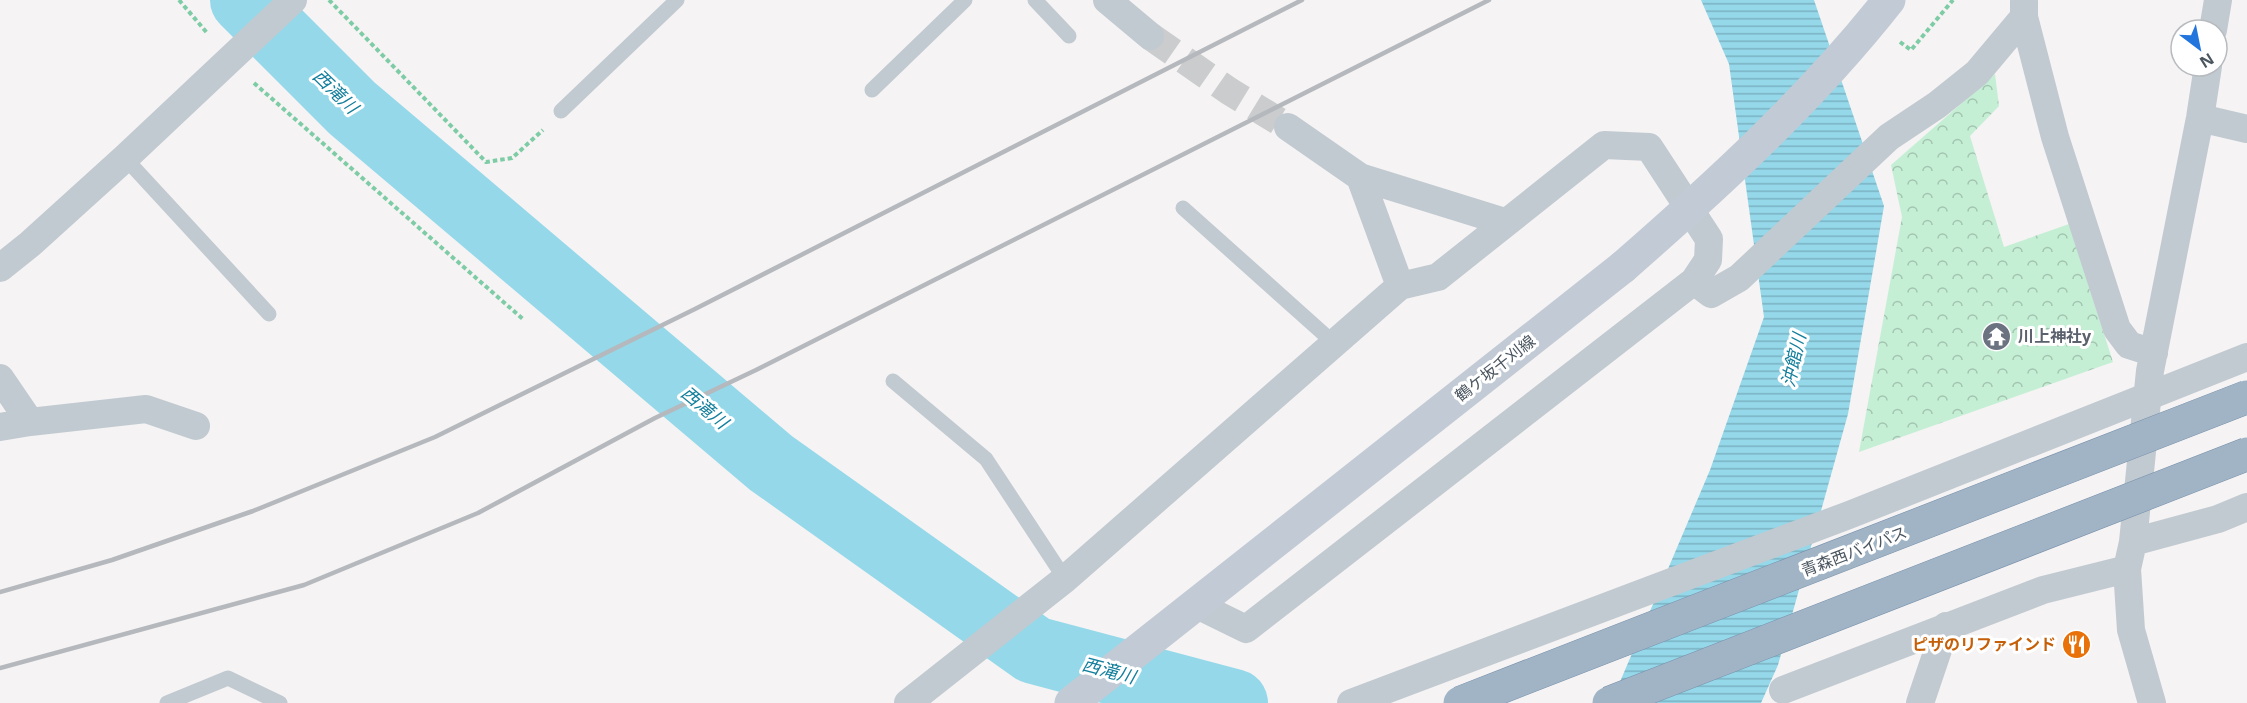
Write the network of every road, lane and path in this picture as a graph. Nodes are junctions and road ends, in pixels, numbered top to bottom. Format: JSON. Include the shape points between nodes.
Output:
{"nodes":[{"id":1,"x":179,"y":0,"type":"edge"},
{"id":2,"x":293,"y":0,"type":"edge"},
{"id":3,"x":329,"y":0,"type":"edge"},
{"id":4,"x":965,"y":0,"type":"edge"},
{"id":5,"x":1035,"y":0,"type":"edge"},
{"id":6,"x":1107,"y":0,"type":"edge"},
{"id":7,"x":1889,"y":0,"type":"edge"},
{"id":8,"x":1953,"y":0,"type":"edge"},
{"id":9,"x":2218,"y":0,"type":"edge"},
{"id":10,"x":674,"y":1,"type":"edge"},
{"id":11,"x":2024,"y":8,"type":"edge"},
{"id":12,"x":2215,"y":18,"type":"edge"},
{"id":13,"x":1069,"y":36,"type":"dead end"},
{"id":14,"x":1150,"y":36,"type":"tunnel mouth"},
{"id":15,"x":1892,"y":36,"type":"dead end"},
{"id":16,"x":234,"y":55,"type":"junction"},
{"id":17,"x":2206,"y":78,"type":"edge"},
{"id":18,"x":872,"y":90,"type":"dead end"},
{"id":19,"x":561,"y":111,"type":"joint"},
{"id":20,"x":2200,"y":118,"type":"junction"},
{"id":21,"x":1288,"y":127,"type":"tunnel mouth"},
{"id":22,"x":2247,"y":129,"type":"edge"},
{"id":23,"x":125,"y":158,"type":"junction"},
{"id":24,"x":1360,"y":177,"type":"junction"},
{"id":25,"x":1183,"y":208,"type":"dead end"},
{"id":26,"x":1505,"y":222,"type":"junction"},
{"id":27,"x":0,"y":268,"type":"edge"},
{"id":28,"x":1694,"y":281,"type":"junction"},
{"id":29,"x":1400,"y":286,"type":"junction"},
{"id":30,"x":269,"y":314,"type":"dead end"},
{"id":31,"x":524,"y":320,"type":"dead end"},
{"id":32,"x":1335,"y":344,"type":"junction"},
{"id":33,"x":2154,"y":354,"type":"junction"},
{"id":34,"x":2247,"y":357,"type":"edge"},
{"id":35,"x":0,"y":378,"type":"edge"},
{"id":36,"x":893,"y":381,"type":"dead end"},
{"id":37,"x":2247,"y":397,"type":"edge"},
{"id":38,"x":30,"y":422,"type":"junction"},
{"id":39,"x":195,"y":426,"type":"dead end"},
{"id":40,"x":0,"y":427,"type":"edge"},
{"id":41,"x":2247,"y":454,"type":"edge"},
{"id":42,"x":2247,"y":507,"type":"edge"},
{"id":43,"x":2130,"y":556,"type":"junction"},
{"id":44,"x":1065,"y":579,"type":"junction"},
{"id":45,"x":1195,"y":604,"type":"junction"},
{"id":46,"x":1946,"y":626,"type":"junction"},
{"id":47,"x":1783,"y":690,"type":"dead end"},
{"id":48,"x":167,"y":703,"type":"edge"},
{"id":49,"x":280,"y":703,"type":"edge"},
{"id":50,"x":908,"y":703,"type":"edge"},
{"id":51,"x":1071,"y":703,"type":"edge"},
{"id":52,"x":1351,"y":703,"type":"edge"},
{"id":53,"x":1460,"y":703,"type":"edge"},
{"id":54,"x":1609,"y":703,"type":"edge"},
{"id":55,"x":1920,"y":703,"type":"edge"},
{"id":56,"x":2152,"y":703,"type":"edge"}],
"edges":[{"from":1,"to":16,"type":"path"},
{"from":2,"to":16,"type":"street"},
{"from":3,"to":19,"type":"path","via":[[486,162],[512,158]]},
{"from":4,"to":18,"type":"lane"},
{"from":5,"to":13,"type":"lane"},
{"from":6,"to":14,"type":"street"},
{"from":7,"to":45,"type":"main road","name":"鶴ケ坂千刈線","bridge":true,"via":[[1788,116],[1623,267]]},
{"from":8,"to":15,"type":"path","via":[[1911,50]]},
{"from":9,"to":12,"type":"street"},
{"from":10,"to":19,"type":"lane"},
{"from":11,"to":28,"type":"street","via":[[1977,73],[1889,137],[1739,278],[1711,294]]},
{"from":11,"to":33,"type":"street","via":[[2055,137],[2117,329],[2129,345]]},
{"from":16,"to":23,"type":"street"},
{"from":16,"to":31,"type":"path"},
{"from":17,"to":20,"type":"street"},
{"from":20,"to":22,"type":"street"},
{"from":20,"to":33,"type":"street"},
{"from":21,"to":24,"type":"street"},
{"from":23,"to":27,"type":"street"},
{"from":23,"to":30,"type":"lane"},
{"from":24,"to":26,"type":"street"},
{"from":24,"to":29,"type":"street"},
{"from":25,"to":32,"type":"lane"},
{"from":26,"to":28,"type":"street","via":[[1604,145],[1649,147],[1709,240],[1707,260]]},
{"from":26,"to":29,"type":"street","via":[[1438,277]]},
{"from":28,"to":45,"type":"street","via":[[1246,629]]},
{"from":29,"to":32,"type":"street"},
{"from":32,"to":44,"type":"street"},
{"from":33,"to":43,"type":"street"},
{"from":34,"to":52,"type":"street","bridge":true,"via":[[1849,515]]},
{"from":35,"to":38,"type":"street"},
{"from":36,"to":44,"type":"lane","via":[[986,459]]},
{"from":37,"to":53,"type":"highway","name":"青森西バイパス","bridge":true},
{"from":38,"to":39,"type":"street","via":[[146,409]]},
{"from":38,"to":40,"type":"street"},
{"from":41,"to":54,"type":"highway","bridge":true},
{"from":42,"to":43,"type":"street"},
{"from":43,"to":46,"type":"street"},
{"from":43,"to":56,"type":"street","via":[[2131,630]]},
{"from":44,"to":50,"type":"street"},
{"from":45,"to":51,"type":"main road","name":"鶴ケ坂千刈線"},
{"from":46,"to":47,"type":"street"},
{"from":46,"to":55,"type":"street"},
{"from":48,"to":49,"type":"lane","via":[[228,678]]}]}
